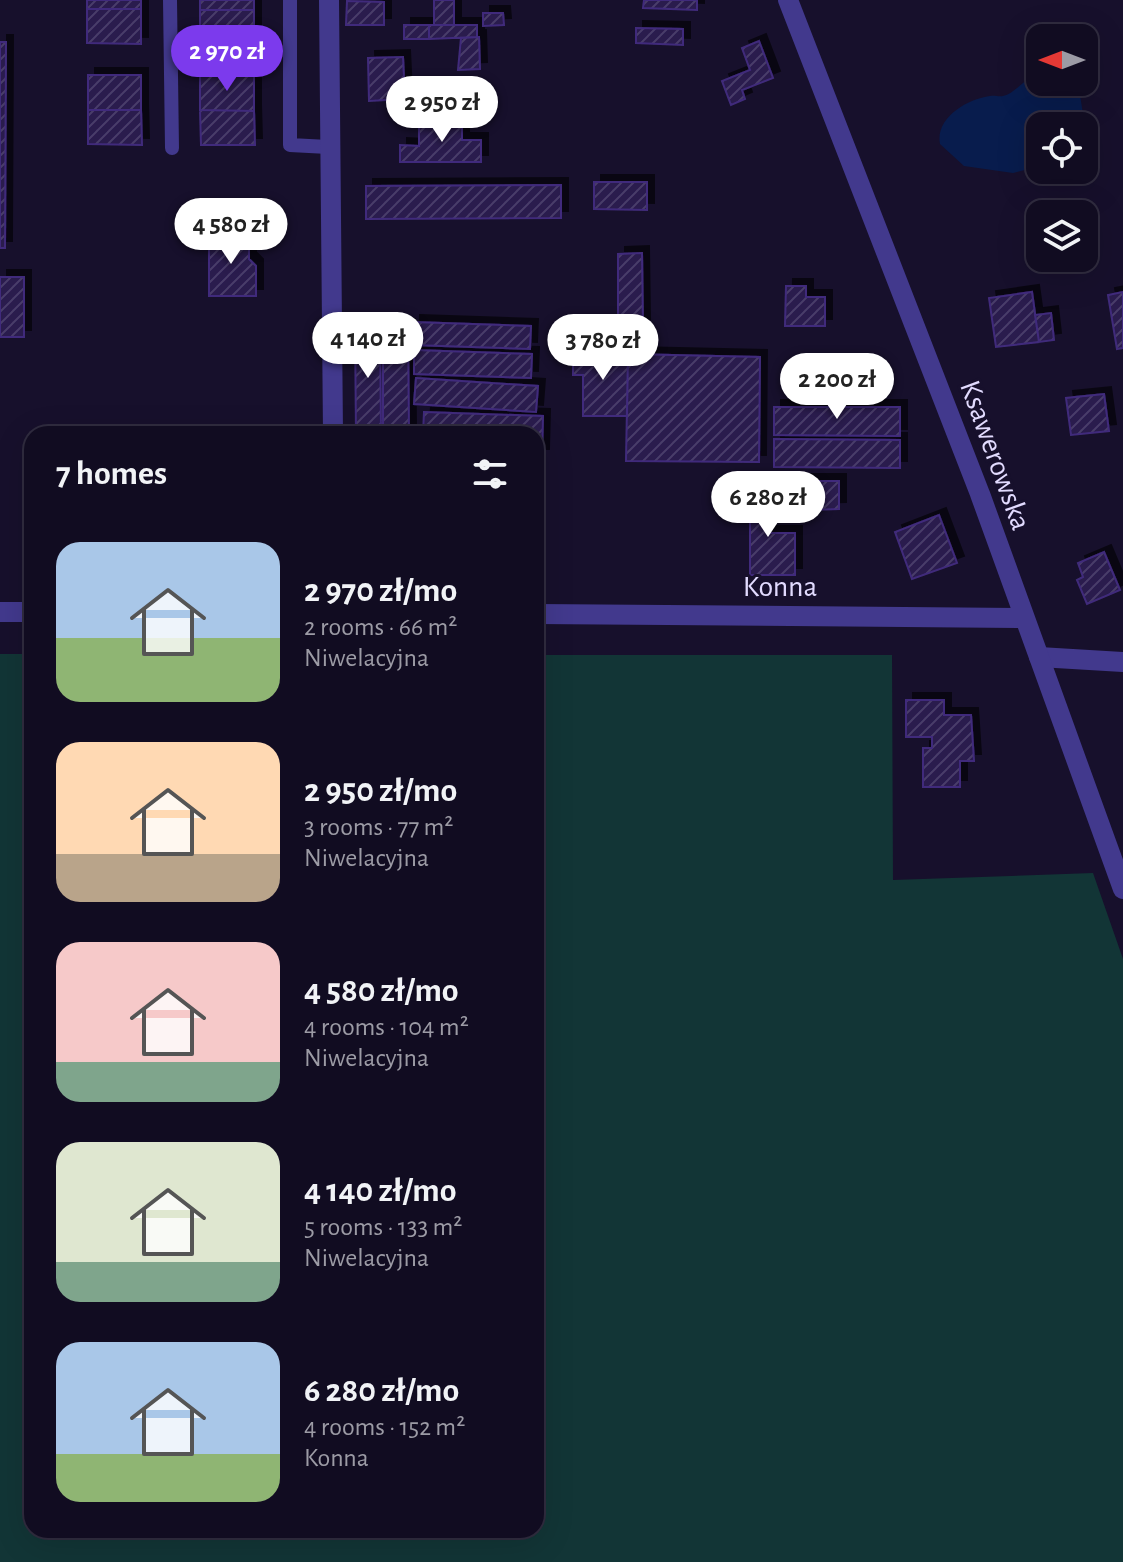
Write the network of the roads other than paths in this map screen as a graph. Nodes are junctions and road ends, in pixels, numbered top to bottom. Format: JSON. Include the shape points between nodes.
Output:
{"nodes":[{"id":1,"x":170,"y":0,"type":"edge"},
{"id":2,"x":290,"y":0,"type":"edge"},
{"id":3,"x":329,"y":0,"type":"edge"},
{"id":4,"x":788,"y":0,"type":"edge"},
{"id":5,"x":328,"y":147,"type":"junction"},
{"id":6,"x":172,"y":148,"type":"dead end"},
{"id":7,"x":333,"y":426,"type":"edge"},
{"id":8,"x":0,"y":612,"type":"edge"},
{"id":9,"x":24,"y":612,"type":"edge"},
{"id":10,"x":544,"y":614,"type":"edge"},
{"id":11,"x":1024,"y":618,"type":"junction"},
{"id":12,"x":1039,"y":657,"type":"junction"},
{"id":13,"x":1123,"y":662,"type":"edge"},
{"id":14,"x":1123,"y":889,"type":"edge"}],
"edges":[{"from":1,"to":6,"type":"lane"},
{"from":2,"to":5,"type":"lane","via":[[290,145]]},
{"from":3,"to":5,"type":"street"},
{"from":4,"to":11,"type":"street","name":"Ksawerowska"},
{"from":5,"to":7,"type":"street"},
{"from":8,"to":9,"type":"street"},
{"from":10,"to":11,"type":"street","name":"Konna"},
{"from":11,"to":12,"type":"street","name":"Ksawerowska"},
{"from":12,"to":13,"type":"street"},
{"from":12,"to":14,"type":"street","name":"Ksawerowska"}]}
